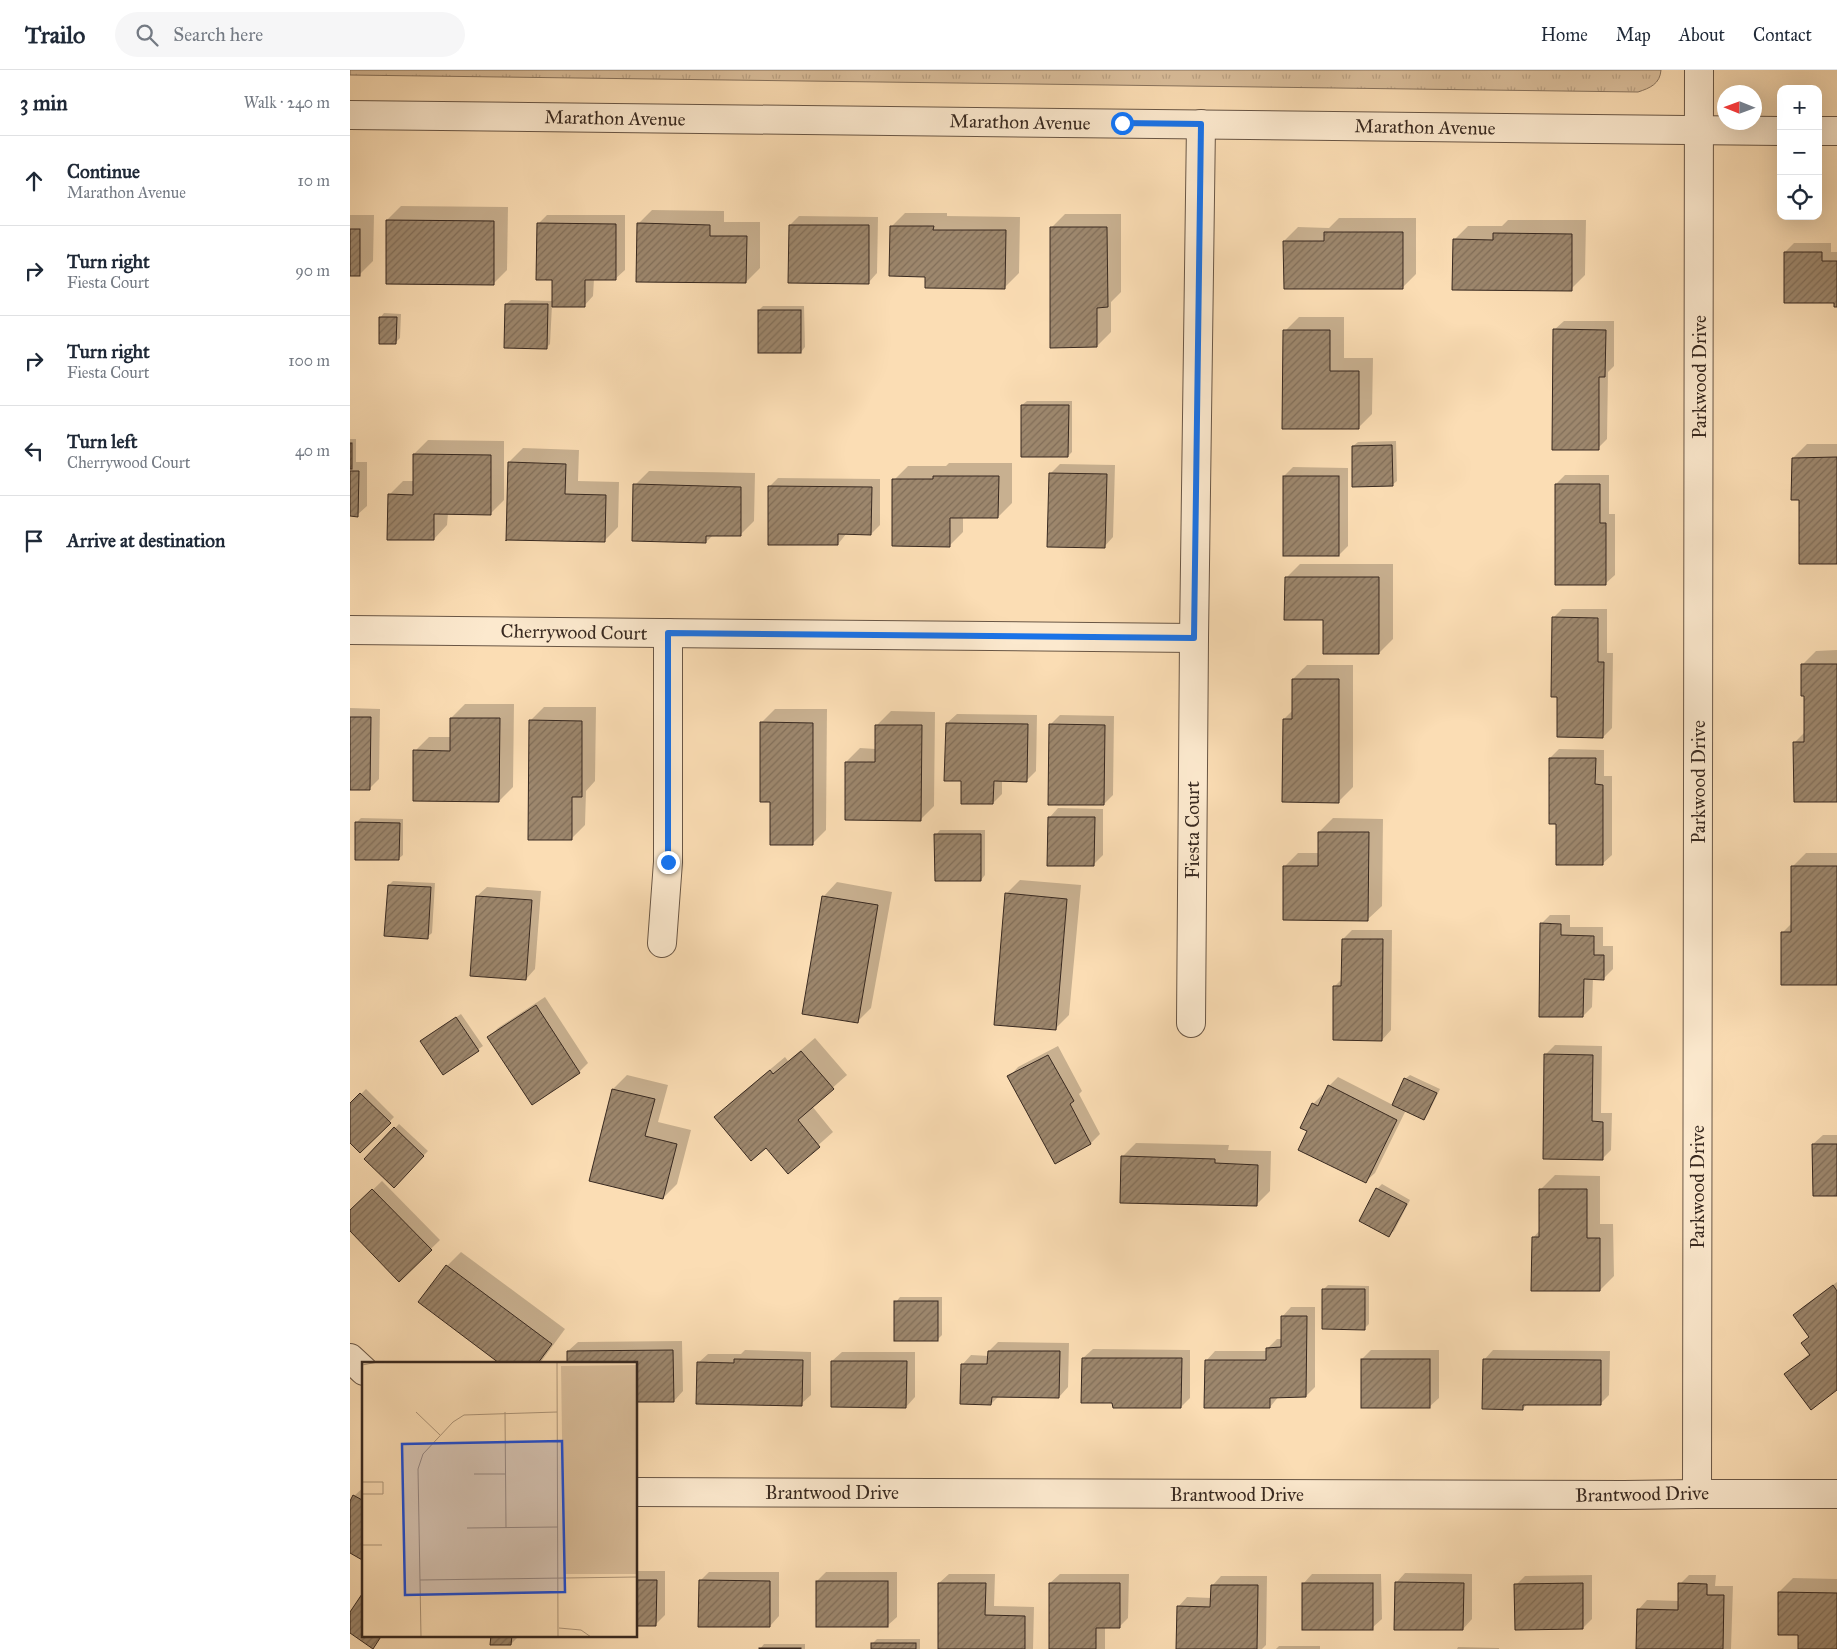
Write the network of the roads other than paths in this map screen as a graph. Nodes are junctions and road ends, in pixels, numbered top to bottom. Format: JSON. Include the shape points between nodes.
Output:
{"nodes":[{"id":1,"x":1699,"y":70,"type":"edge"},
{"id":2,"x":350,"y":115,"type":"edge"},
{"id":3,"x":1201,"y":124,"type":"junction"},
{"id":4,"x":1699,"y":130,"type":"junction"},
{"id":5,"x":1777,"y":131,"type":"edge"},
{"id":6,"x":1822,"y":131,"type":"edge"},
{"id":7,"x":1837,"y":131,"type":"edge"},
{"id":8,"x":350,"y":630,"type":"edge"},
{"id":9,"x":668,"y":633,"type":"junction"},
{"id":10,"x":1194,"y":638,"type":"junction"},
{"id":11,"x":662,"y":943,"type":"dead end"},
{"id":12,"x":1190,"y":1023,"type":"dead end"},
{"id":13,"x":350,"y":1358,"type":"edge"},
{"id":14,"x":362,"y":1369,"type":"edge"},
{"id":15,"x":638,"y":1492,"type":"edge"},
{"id":16,"x":1697,"y":1494,"type":"junction"},
{"id":17,"x":1837,"y":1494,"type":"edge"}],
"edges":[{"from":1,"to":4,"type":"street","name":"Parkwood Drive"},
{"from":2,"to":3,"type":"street","name":"Marathon Avenue"},
{"from":3,"to":4,"type":"street","name":"Marathon Avenue"},
{"from":3,"to":10,"type":"street","name":"Fiesta Court"},
{"from":4,"to":5,"type":"street","name":"Marathon Avenue"},
{"from":4,"to":16,"type":"street","name":"Parkwood Drive"},
{"from":6,"to":7,"type":"street"},
{"from":8,"to":9,"type":"street","name":"Cherrywood Court"},
{"from":9,"to":10,"type":"street"},
{"from":9,"to":11,"type":"street","name":"Cherrywood Court","via":[[668,862]]},
{"from":10,"to":12,"type":"street","name":"Fiesta Court"},
{"from":13,"to":14,"type":"street"},
{"from":15,"to":16,"type":"street","name":"Brantwood Drive"},
{"from":16,"to":17,"type":"street","name":"Brantwood Drive"}]}
